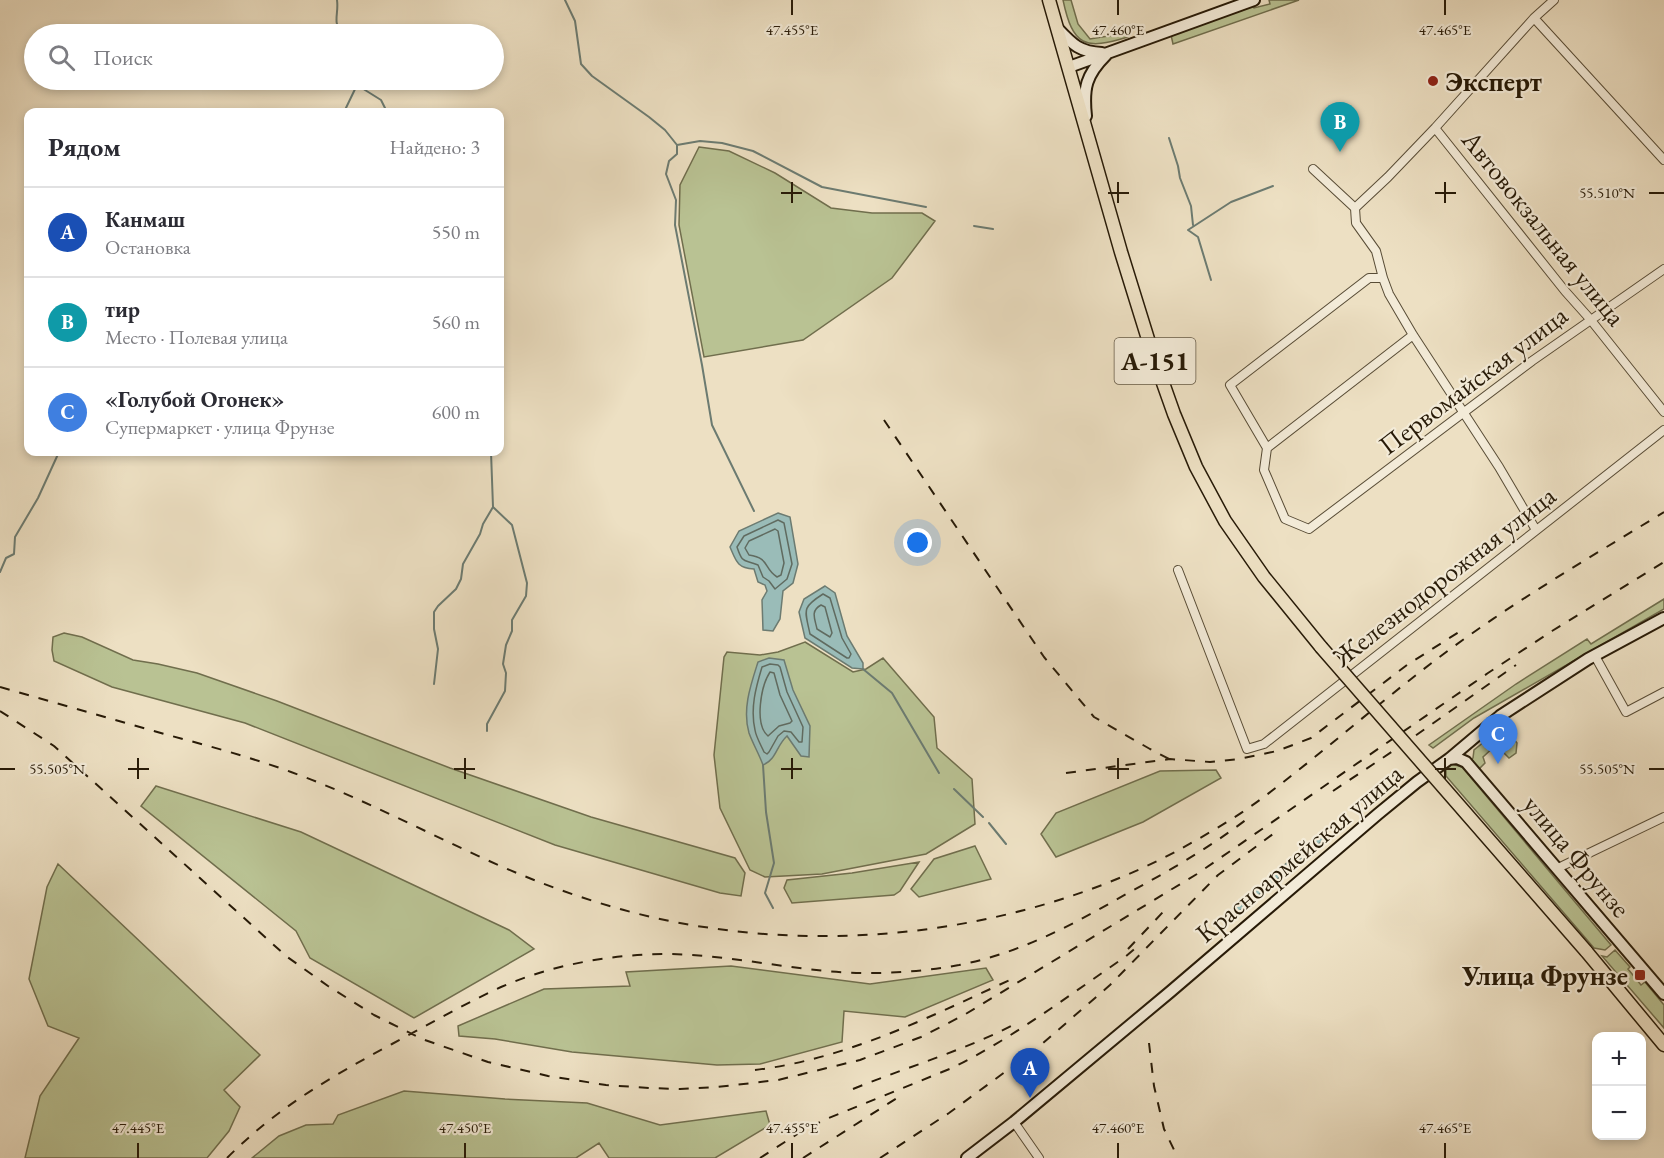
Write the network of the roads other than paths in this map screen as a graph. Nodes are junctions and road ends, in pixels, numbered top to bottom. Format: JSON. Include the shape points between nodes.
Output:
{"nodes":[{"id":1,"x":1049,"y":0,"type":"edge"},
{"id":2,"x":1254,"y":0,"type":"edge"},
{"id":3,"x":1554,"y":0,"type":"edge"},
{"id":4,"x":1534,"y":18,"type":"junction"},
{"id":5,"x":1058,"y":29,"type":"junction"},
{"id":6,"x":1109,"y":52,"type":"junction"},
{"id":7,"x":1069,"y":67,"type":"junction"},
{"id":8,"x":1435,"y":128,"type":"junction"},
{"id":9,"x":1089,"y":139,"type":"junction"},
{"id":10,"x":1664,"y":160,"type":"edge"},
{"id":11,"x":1313,"y":169,"type":"dead end"},
{"id":12,"x":1355,"y":208,"type":"junction"},
{"id":13,"x":1664,"y":269,"type":"edge"},
{"id":14,"x":1383,"y":278,"type":"junction"},
{"id":15,"x":1590,"y":320,"type":"junction"},
{"id":16,"x":1413,"y":335,"type":"junction"},
{"id":17,"x":1464,"y":412,"type":"junction"},
{"id":18,"x":1664,"y":412,"type":"edge"},
{"id":19,"x":1664,"y":430,"type":"edge"},
{"id":20,"x":1267,"y":448,"type":"junction"},
{"id":21,"x":1536,"y":530,"type":"junction"},
{"id":22,"x":1178,"y":570,"type":"dead end"},
{"id":23,"x":1664,"y":618,"type":"edge"},
{"id":24,"x":1595,"y":656,"type":"junction"},
{"id":25,"x":1664,"y":693,"type":"edge"},
{"id":26,"x":1474,"y":738,"type":"junction"},
{"id":27,"x":1449,"y":759,"type":"junction"},
{"id":28,"x":1466,"y":762,"type":"junction"},
{"id":29,"x":1664,"y":817,"type":"edge"},
{"id":30,"x":1558,"y":868,"type":"junction"},
{"id":31,"x":1664,"y":994,"type":"edge"},
{"id":32,"x":1664,"y":1046,"type":"edge"},
{"id":33,"x":1014,"y":1122,"type":"junction"},
{"id":34,"x":967,"y":1158,"type":"edge"},
{"id":35,"x":1039,"y":1158,"type":"edge"}],
"edges":[{"from":1,"to":5,"type":"highway","number":"А-151"},
{"from":2,"to":6,"type":"main road"},
{"from":3,"to":4,"type":"street"},
{"from":4,"to":8,"type":"street"},
{"from":4,"to":10,"type":"street"},
{"from":5,"to":6,"type":"main road","via":[[1078,49]]},
{"from":5,"to":7,"type":"highway","number":"А-151"},
{"from":6,"to":7,"type":"main road"},
{"from":6,"to":9,"type":"main road","via":[[1091,72],[1085,90]]},
{"from":7,"to":9,"type":"highway","number":"А-151"},
{"from":8,"to":12,"type":"street"},
{"from":8,"to":15,"type":"street","name":"Автовокзальная улица"},
{"from":9,"to":32,"type":"highway","number":"А-151","bridge":true,"via":[[1174,414],[1225,521],[1321,647]]},
{"from":11,"to":12,"type":"street"},
{"from":12,"to":14,"type":"street","via":[[1356,224],[1376,251]]},
{"from":13,"to":15,"type":"street","name":"Первомайская улица"},
{"from":14,"to":16,"type":"street"},
{"from":14,"to":20,"type":"street","via":[[1369,278],[1230,385]]},
{"from":15,"to":17,"type":"street","name":"Первомайская улица"},
{"from":15,"to":18,"type":"street","name":"Автовокзальная улица"},
{"from":16,"to":17,"type":"street"},
{"from":16,"to":20,"type":"street"},
{"from":17,"to":20,"type":"street","name":"Первомайская улица","via":[[1309,529],[1285,519],[1264,470]]},
{"from":17,"to":21,"type":"street"},
{"from":19,"to":21,"type":"street","name":"Железнодорожная улица"},
{"from":21,"to":22,"type":"street","name":"Железнодорожная улица","via":[[1264,744],[1247,749]]},
{"from":23,"to":24,"type":"main road","name":"Красноармейская улица"},
{"from":24,"to":25,"type":"street","via":[[1626,712]]},
{"from":24,"to":26,"type":"main road","name":"Красноармейская улица","via":[[1514,706]]},
{"from":26,"to":27,"type":"main road","name":"Красноармейская улица"},
{"from":26,"to":28,"type":"main road"},
{"from":27,"to":28,"type":"main road"},
{"from":27,"to":33,"type":"main road","name":"Красноармейская улица","via":[[1378,814]]},
{"from":28,"to":30,"type":"main road","name":"улица Фрунзе"},
{"from":29,"to":30,"type":"street"},
{"from":30,"to":31,"type":"main road","name":"улица Фрунзе"},
{"from":33,"to":34,"type":"main road","name":"Красноармейская улица"},
{"from":33,"to":35,"type":"street"}]}
